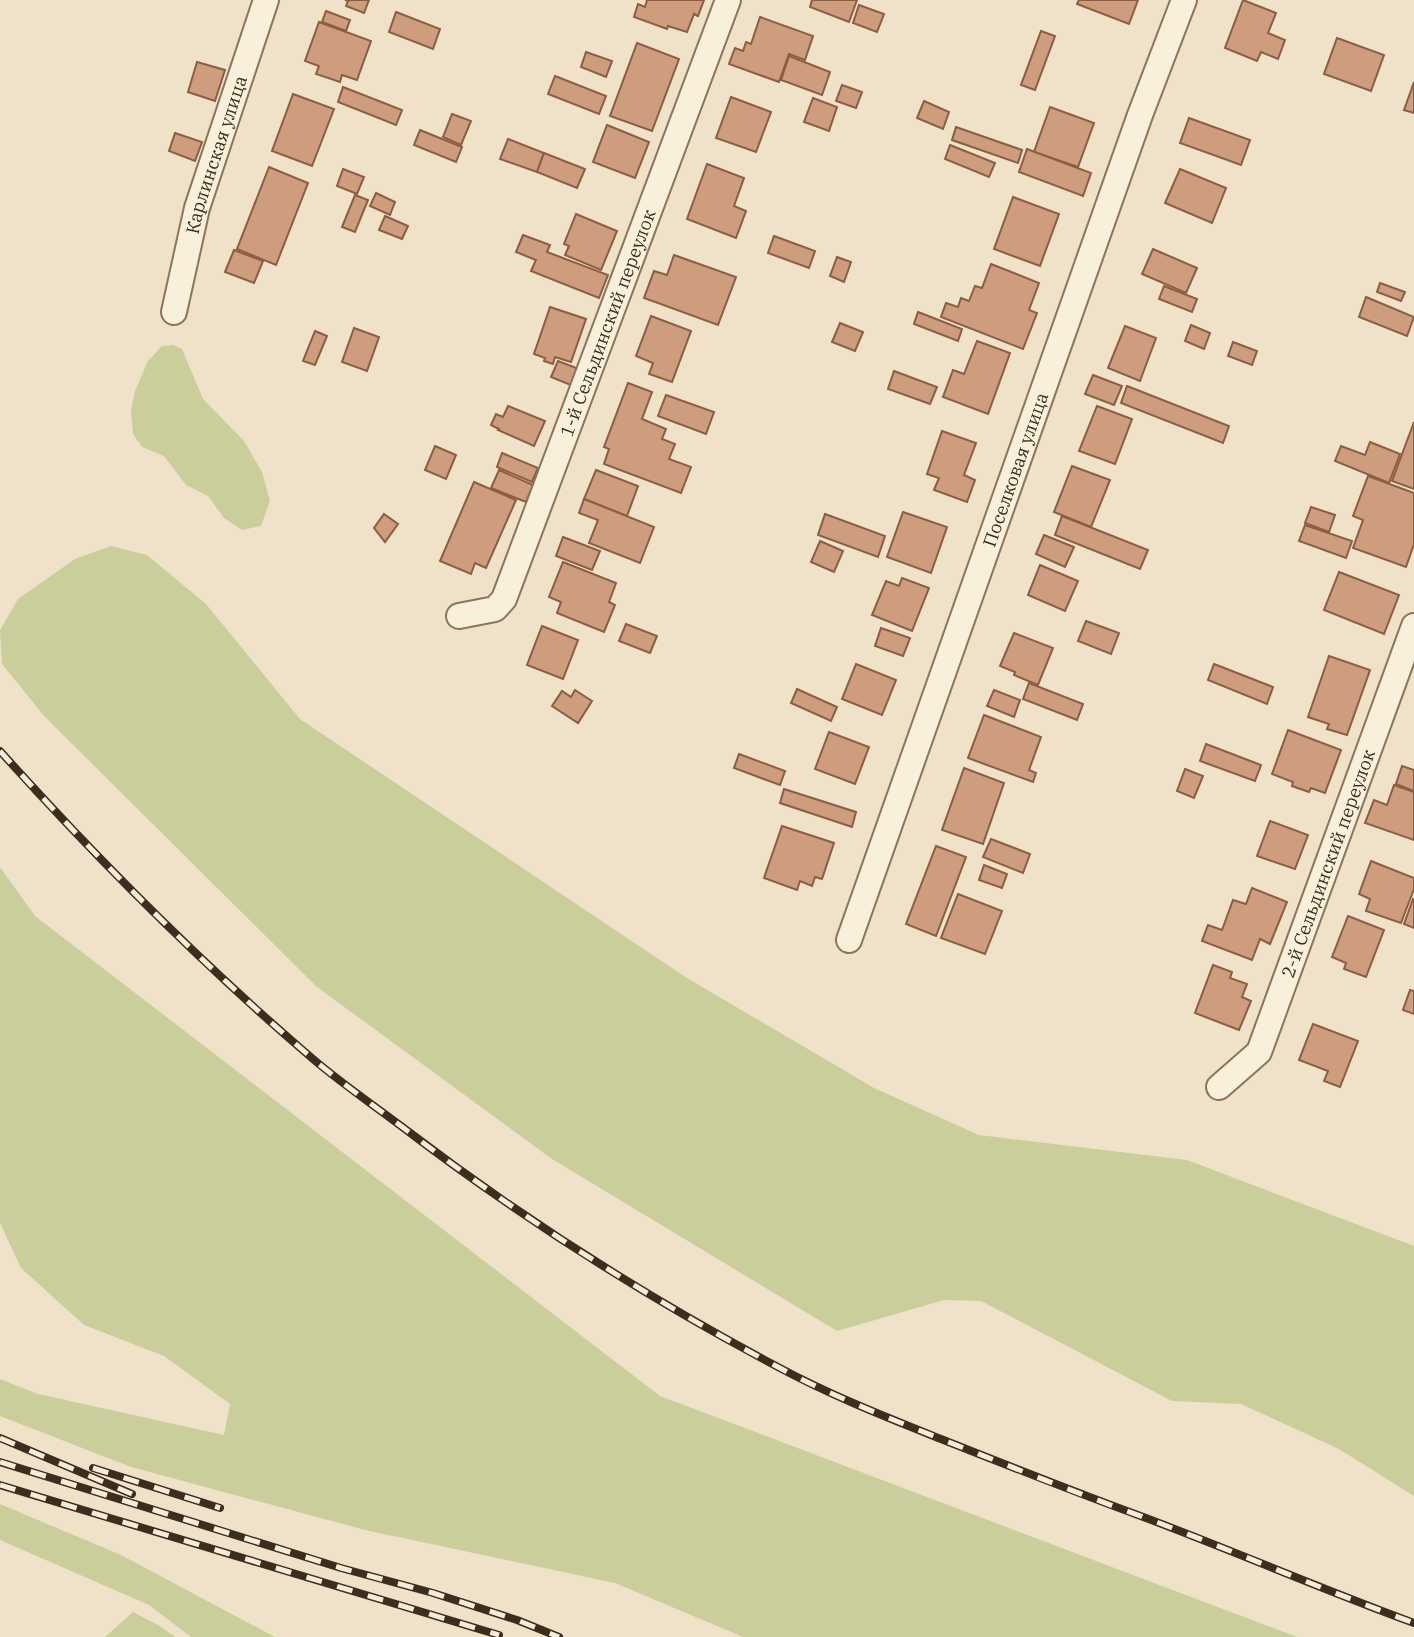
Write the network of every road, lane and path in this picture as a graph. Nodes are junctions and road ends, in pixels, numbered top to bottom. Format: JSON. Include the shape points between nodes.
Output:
{"nodes":[{"id":1,"x":266,"y":0,"type":"edge"},
{"id":2,"x":728,"y":0,"type":"edge"},
{"id":3,"x":1184,"y":0,"type":"edge"},
{"id":4,"x":174,"y":312,"type":"dead end"},
{"id":5,"x":459,"y":616,"type":"dead end"},
{"id":6,"x":1414,"y":626,"type":"edge"},
{"id":7,"x":849,"y":940,"type":"dead end"},
{"id":8,"x":1219,"y":1087,"type":"dead end"}],
"edges":[{"from":1,"to":4,"type":"street","name":"Карлинская улица","via":[[197,208]]},
{"from":2,"to":5,"type":"street","name":"1-й Сельдинский переулок","via":[[504,600],[495,609]]},
{"from":3,"to":7,"type":"street","name":"Поселковая улица"},
{"from":6,"to":8,"type":"street","name":"2-й Сельдинский переулок","via":[[1259,1052]]}]}
